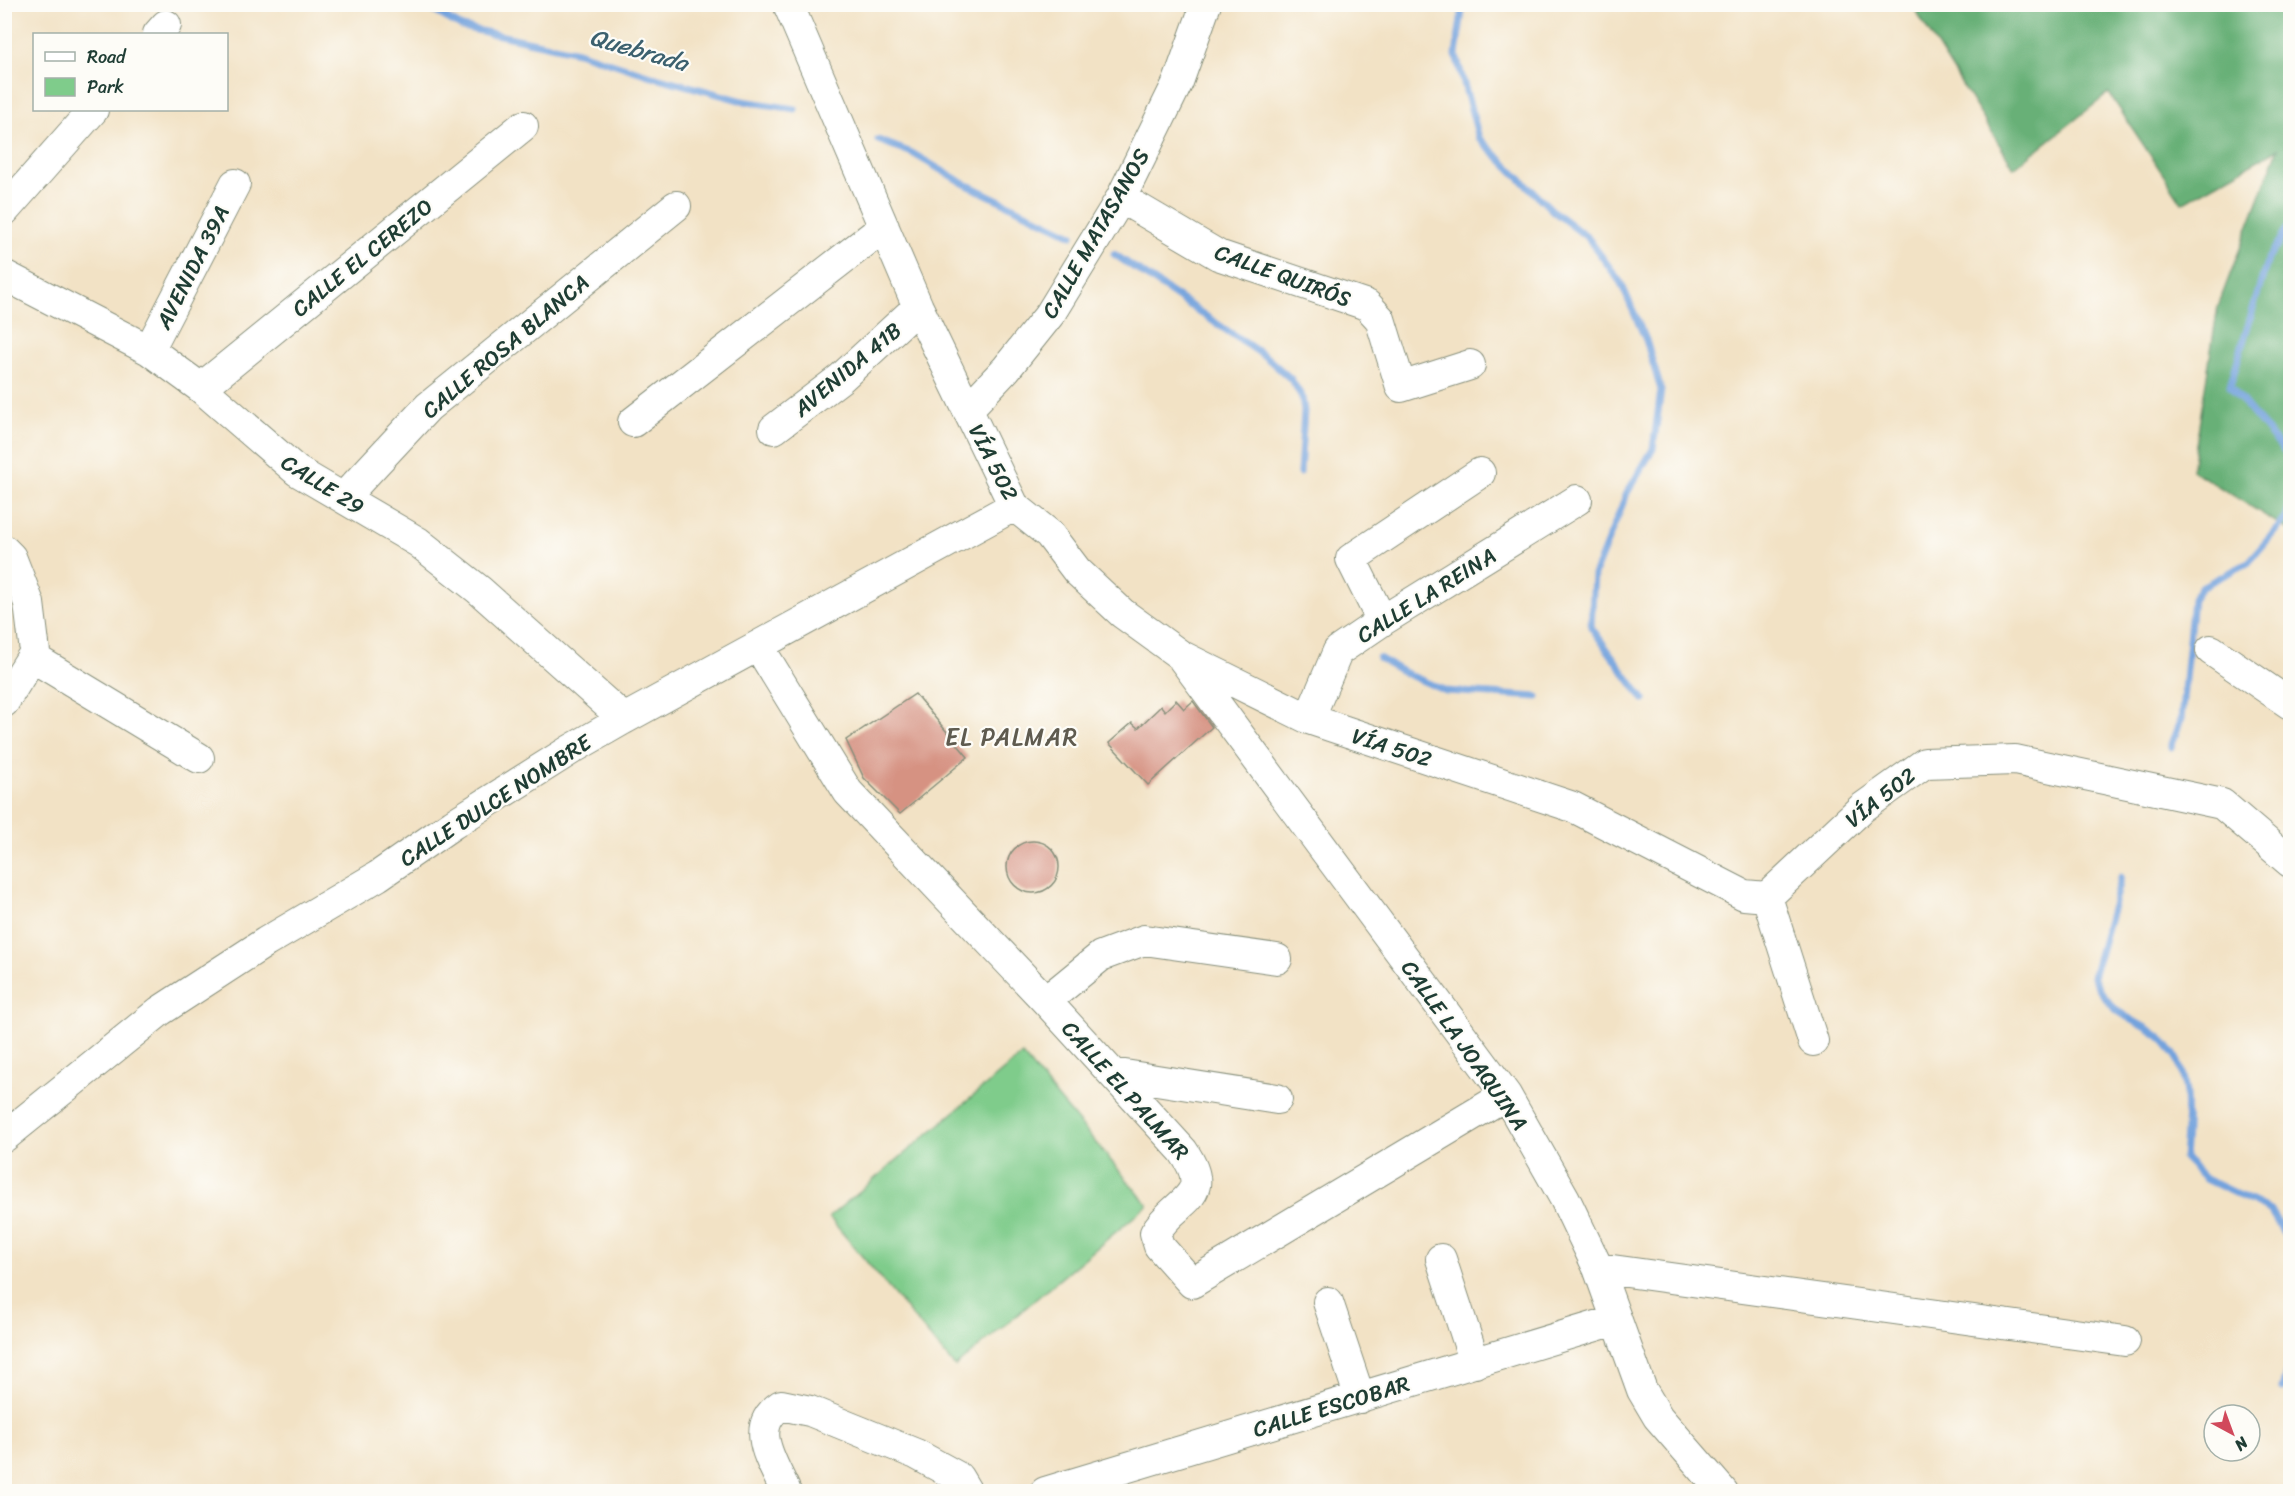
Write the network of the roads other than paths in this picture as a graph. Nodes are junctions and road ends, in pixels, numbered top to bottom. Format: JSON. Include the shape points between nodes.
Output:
{"nodes":[{"id":1,"x":788,"y":4,"type":"edge"},
{"id":2,"x":1206,"y":4,"type":"edge"},
{"id":3,"x":92,"y":111,"type":"edge"},
{"id":4,"x":523,"y":126,"type":"dead end"},
{"id":5,"x":236,"y":184,"type":"dead end"},
{"id":6,"x":1121,"y":198,"type":"junction"},
{"id":7,"x":676,"y":206,"type":"dead end"},
{"id":8,"x":4,"y":211,"type":"edge"},
{"id":9,"x":884,"y":227,"type":"junction"},
{"id":10,"x":4,"y":275,"type":"edge"},
{"id":11,"x":918,"y":307,"type":"junction"},
{"id":12,"x":149,"y":350,"type":"junction"},
{"id":13,"x":1470,"y":365,"type":"dead end"},
{"id":14,"x":201,"y":388,"type":"junction"},
{"id":15,"x":968,"y":409,"type":"junction"},
{"id":16,"x":633,"y":422,"type":"dead end"},
{"id":17,"x":774,"y":429,"type":"dead end"},
{"id":18,"x":1480,"y":473,"type":"dead end"},
{"id":19,"x":344,"y":497,"type":"junction"},
{"id":20,"x":1577,"y":500,"type":"dead end"},
{"id":21,"x":1014,"y":506,"type":"junction"},
{"id":22,"x":7,"y":556,"type":"edge"},
{"id":23,"x":1382,"y":621,"type":"junction"},
{"id":24,"x":759,"y":647,"type":"junction"},
{"id":25,"x":2211,"y":650,"type":"dead end"},
{"id":26,"x":1180,"y":654,"type":"junction"},
{"id":27,"x":34,"y":655,"type":"junction"},
{"id":28,"x":4,"y":702,"type":"edge"},
{"id":29,"x":2290,"y":704,"type":"edge"},
{"id":30,"x":624,"y":719,"type":"junction"},
{"id":31,"x":1309,"y":719,"type":"junction"},
{"id":32,"x":199,"y":758,"type":"dead end"},
{"id":33,"x":2290,"y":862,"type":"edge"},
{"id":34,"x":1767,"y":897,"type":"junction"},
{"id":35,"x":1277,"y":959,"type":"dead end"},
{"id":36,"x":1046,"y":1001,"type":"junction"},
{"id":37,"x":1813,"y":1041,"type":"dead end"},
{"id":38,"x":1112,"y":1073,"type":"junction"},
{"id":39,"x":1506,"y":1095,"type":"junction"},
{"id":40,"x":1277,"y":1099,"type":"dead end"},
{"id":41,"x":4,"y":1137,"type":"edge"},
{"id":42,"x":1441,"y":1259,"type":"dead end"},
{"id":43,"x":1598,"y":1268,"type":"junction"},
{"id":44,"x":1328,"y":1302,"type":"dead end"},
{"id":45,"x":1616,"y":1320,"type":"junction"},
{"id":46,"x":2125,"y":1341,"type":"dead end"},
{"id":47,"x":1475,"y":1363,"type":"junction"},
{"id":48,"x":1360,"y":1398,"type":"junction"},
{"id":49,"x":786,"y":1491,"type":"edge"},
{"id":50,"x":967,"y":1491,"type":"edge"},
{"id":51,"x":1045,"y":1491,"type":"edge"},
{"id":52,"x":1723,"y":1491,"type":"edge"}],
"edges":[{"from":1,"to":9,"type":"street","name":"VÍA 502"},
{"from":2,"to":6,"type":"street","name":"CALLE MATASANOS","via":[[1178,82]]},
{"from":3,"to":8,"type":"street"},
{"from":4,"to":14,"type":"street","name":"CALLE EL CEREZO"},
{"from":5,"to":12,"type":"street","name":"AVENIDA 39A"},
{"from":6,"to":13,"type":"street","name":"CALLE QUIRÓS","via":[[1218,255],[1367,305],[1380,319],[1401,387]]},
{"from":6,"to":15,"type":"street","name":"CALLE MATASANOS","via":[[1050,314]]},
{"from":7,"to":19,"type":"street","name":"CALLE ROSA BLANCA","via":[[428,407]]},
{"from":9,"to":11,"type":"street","name":"VÍA 502"},
{"from":9,"to":16,"type":"street"},
{"from":10,"to":12,"type":"street","name":"CALLE 29"},
{"from":11,"to":15,"type":"street","name":"VÍA 502"},
{"from":11,"to":17,"type":"street","name":"AVENIDA 41B","via":[[842,378]]},
{"from":12,"to":14,"type":"street","name":"CALLE 29"},
{"from":14,"to":19,"type":"street","name":"CALLE 29","via":[[297,471]]},
{"from":15,"to":21,"type":"street","name":"VÍA 502"},
{"from":18,"to":23,"type":"street","via":[[1351,560]]},
{"from":19,"to":30,"type":"street","name":"CALLE 29","via":[[418,542],[480,590]]},
{"from":20,"to":23,"type":"street","name":"CALLE LA REINA"},
{"from":21,"to":24,"type":"street","name":"CALLE DULCE NOMBRE"},
{"from":21,"to":26,"type":"street","name":"VÍA 502","via":[[1049,534],[1077,571],[1122,613]]},
{"from":22,"to":27,"type":"street","via":[[29,603]]},
{"from":23,"to":31,"type":"street","name":"CALLE LA REINA","via":[[1338,651]]},
{"from":24,"to":30,"type":"street","name":"CALLE DULCE NOMBRE"},
{"from":24,"to":36,"type":"street","name":"CALLE EL PALMAR","via":[[848,792]]},
{"from":25,"to":29,"type":"street"},
{"from":26,"to":31,"type":"street","name":"VÍA 502"},
{"from":26,"to":39,"type":"street","name":"CALLE LA JOAQUINA"},
{"from":27,"to":28,"type":"street"},
{"from":27,"to":32,"type":"street"},
{"from":30,"to":41,"type":"street","name":"CALLE DULCE NOMBRE","via":[[159,1011]]},
{"from":31,"to":34,"type":"street","name":"VÍA 502","via":[[1573,807],[1744,895]]},
{"from":33,"to":34,"type":"street","name":"VÍA 502","via":[[2222,804],[2015,760],[1925,763],[1862,808]]},
{"from":34,"to":37,"type":"street"},
{"from":35,"to":36,"type":"street","via":[[1144,940],[1101,956]]},
{"from":36,"to":38,"type":"street","name":"CALLE EL PALMAR"},
{"from":38,"to":39,"type":"street","name":"CALLE EL PALMAR","via":[[1194,1167],[1197,1181],[1191,1197],[1162,1221],[1155,1233],[1159,1246],[1192,1282]]},
{"from":38,"to":40,"type":"street"},
{"from":39,"to":43,"type":"street","name":"CALLE LA JOAQUINA","via":[[1565,1199]]},
{"from":42,"to":47,"type":"street"},
{"from":43,"to":45,"type":"street","name":"CALLE LA JOAQUINA"},
{"from":43,"to":46,"type":"street"},
{"from":44,"to":48,"type":"street"},
{"from":45,"to":47,"type":"street","name":"CALLE ESCOBAR"},
{"from":45,"to":52,"type":"street","name":"CALLE LA JOAQUINA","via":[[1642,1390],[1658,1417]]},
{"from":47,"to":48,"type":"street","name":"CALLE ESCOBAR"},
{"from":48,"to":51,"type":"street","name":"CALLE ESCOBAR"},
{"from":49,"to":50,"type":"street","via":[[764,1441],[764,1424],[781,1405],[820,1415],[916,1454],[957,1477]]}]}
